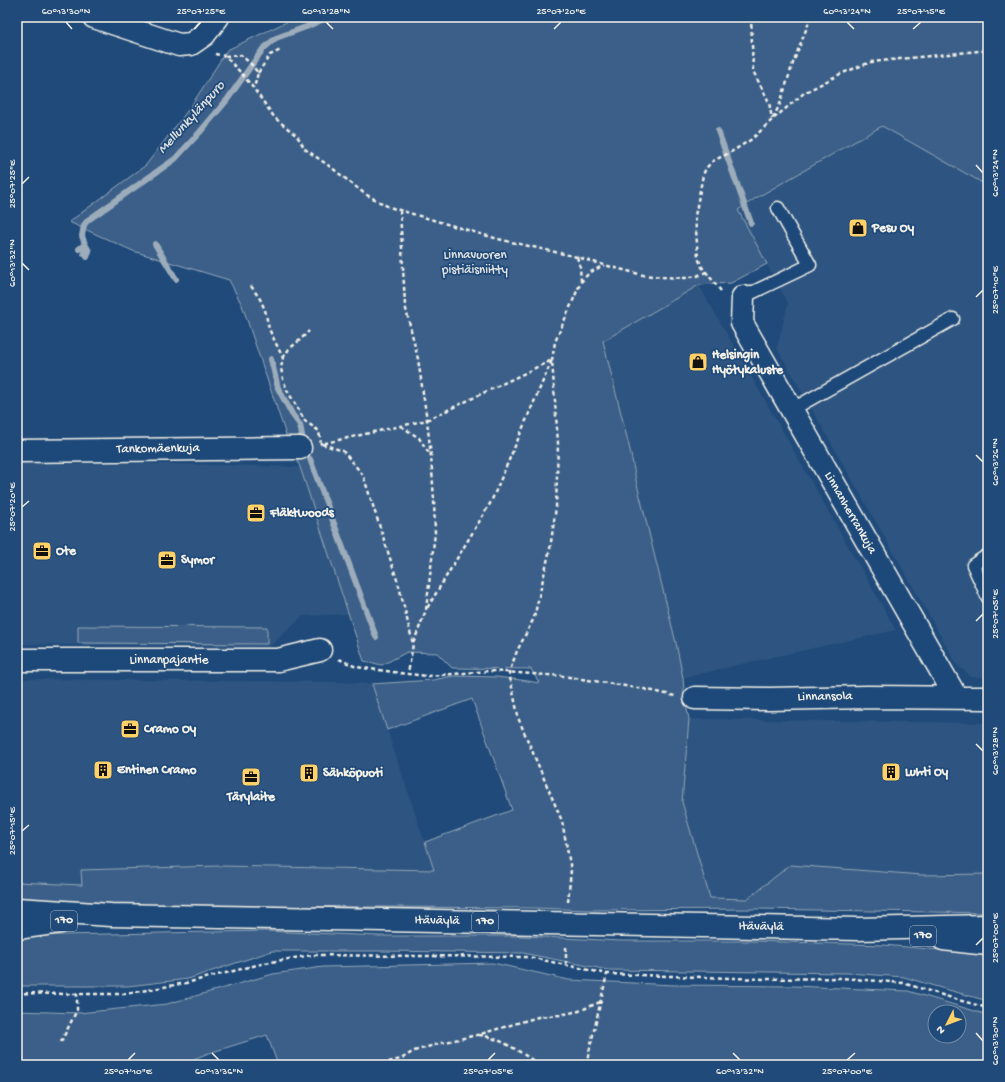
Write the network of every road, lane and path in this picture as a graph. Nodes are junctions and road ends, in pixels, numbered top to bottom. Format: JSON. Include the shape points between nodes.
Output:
{"nodes":[{"id":1,"x":94,"y":17,"type":"edge"},
{"id":2,"x":218,"y":17,"type":"edge"},
{"id":3,"x":752,"y":17,"type":"edge"},
{"id":4,"x":811,"y":17,"type":"edge"},
{"id":5,"x":281,"y":50,"type":"dead end"},
{"id":6,"x":988,"y":50,"type":"edge"},
{"id":7,"x":213,"y":53,"type":"dead end"},
{"id":8,"x":225,"y":56,"type":"junction"},
{"id":9,"x":258,"y":73,"type":"junction"},
{"id":10,"x":254,"y":89,"type":"junction"},
{"id":11,"x":772,"y":120,"type":"junction"},
{"id":12,"x":778,"y":208,"type":"dead end"},
{"id":13,"x":400,"y":210,"type":"junction"},
{"id":14,"x":576,"y":257,"type":"junction"},
{"id":15,"x":604,"y":265,"type":"junction"},
{"id":16,"x":706,"y":272,"type":"junction"},
{"id":17,"x":580,"y":282,"type":"junction"},
{"id":18,"x":251,"y":286,"type":"dead end"},
{"id":19,"x":721,"y":291,"type":"dead end"},
{"id":20,"x":743,"y":297,"type":"joint"},
{"id":21,"x":953,"y":319,"type":"dead end"},
{"id":22,"x":309,"y":331,"type":"dead end"},
{"id":23,"x":283,"y":358,"type":"junction"},
{"id":24,"x":552,"y":360,"type":"junction"},
{"id":25,"x":791,"y":410,"type":"junction"},
{"id":26,"x":427,"y":420,"type":"junction"},
{"id":27,"x":400,"y":426,"type":"junction"},
{"id":28,"x":322,"y":444,"type":"junction"},
{"id":29,"x":300,"y":448,"type":"joint"},
{"id":30,"x":17,"y":451,"type":"edge"},
{"id":31,"x":431,"y":456,"type":"junction"},
{"id":32,"x":988,"y":555,"type":"edge"},
{"id":33,"x":988,"y":598,"type":"edge"},
{"id":34,"x":426,"y":610,"type":"junction"},
{"id":35,"x":413,"y":644,"type":"junction"},
{"id":36,"x":320,"y":650,"type":"joint"},
{"id":37,"x":17,"y":660,"type":"edge"},
{"id":38,"x":509,"y":673,"type":"junction"},
{"id":39,"x":408,"y":674,"type":"junction"},
{"id":40,"x":956,"y":697,"type":"junction"},
{"id":41,"x":695,"y":698,"type":"joint"},
{"id":42,"x":988,"y":698,"type":"edge"},
{"id":43,"x":17,"y":909,"type":"edge"},
{"id":44,"x":111,"y":915,"type":"junction"},
{"id":45,"x":567,"y":923,"type":"junction"},
{"id":46,"x":988,"y":926,"type":"edge"},
{"id":47,"x":17,"y":928,"type":"edge"},
{"id":48,"x":858,"y":929,"type":"junction"},
{"id":49,"x":988,"y":944,"type":"edge"},
{"id":50,"x":566,"y":965,"type":"junction"},
{"id":51,"x":607,"y":974,"type":"junction"},
{"id":52,"x":17,"y":993,"type":"edge"},
{"id":53,"x":77,"y":994,"type":"junction"},
{"id":54,"x":600,"y":1002,"type":"junction"},
{"id":55,"x":988,"y":1008,"type":"edge"},
{"id":56,"x":477,"y":1035,"type":"junction"},
{"id":57,"x":61,"y":1042,"type":"dead end"},
{"id":58,"x":375,"y":1065,"type":"edge"},
{"id":59,"x":540,"y":1065,"type":"edge"},
{"id":60,"x":586,"y":1065,"type":"edge"}],
"edges":[{"from":1,"to":2,"type":"street","via":[[178,45],[191,44],[204,35]]},
{"from":3,"to":11,"type":"path","via":[[753,70],[769,102]]},
{"from":4,"to":11,"type":"path"},
{"from":5,"to":9,"type":"path","via":[[270,55]]},
{"from":6,"to":11,"type":"path","via":[[872,62],[840,74],[804,94]]},
{"from":7,"to":8,"type":"path"},
{"from":8,"to":9,"type":"path","via":[[241,56]]},
{"from":8,"to":10,"type":"path"},
{"from":9,"to":10,"type":"path"},
{"from":10,"to":13,"type":"path","via":[[275,118],[296,136],[305,149],[365,194]]},
{"from":11,"to":16,"type":"path","via":[[752,139],[713,161],[706,168],[695,216],[698,258]]},
{"from":12,"to":20,"type":"lane","via":[[810,265]]},
{"from":13,"to":14,"type":"path","via":[[498,239]]},
{"from":13,"to":26,"type":"path","via":[[405,305],[418,359]]},
{"from":14,"to":15,"type":"path"},
{"from":14,"to":17,"type":"path","via":[[580,268]]},
{"from":15,"to":16,"type":"path","via":[[643,275],[663,277],[685,278]]},
{"from":15,"to":17,"type":"path"},
{"from":16,"to":19,"type":"path"},
{"from":17,"to":24,"type":"path","via":[[555,342]]},
{"from":18,"to":23,"type":"path","via":[[265,310],[269,329]]},
{"from":20,"to":25,"type":"street","name":"Linnanherrankuja","via":[[742,323]]},
{"from":21,"to":25,"type":"lane"},
{"from":22,"to":23,"type":"path"},
{"from":23,"to":28,"type":"path","via":[[281,368],[287,390],[304,421],[319,431]]},
{"from":24,"to":26,"type":"path"},
{"from":24,"to":34,"type":"path","via":[[491,502]]},
{"from":24,"to":38,"type":"path","via":[[558,443],[556,506],[550,549],[534,618]]},
{"from":25,"to":40,"type":"street","name":"Linnanherrankuja"},
{"from":26,"to":27,"type":"path"},
{"from":26,"to":31,"type":"path"},
{"from":27,"to":28,"type":"path"},
{"from":27,"to":31,"type":"path","via":[[419,438]]},
{"from":28,"to":29,"type":"path"},
{"from":28,"to":35,"type":"path","via":[[343,451],[363,475],[398,586]]},
{"from":29,"to":30,"type":"street","name":"Tankomäenkuja"},
{"from":31,"to":34,"type":"path","via":[[435,533]]},
{"from":32,"to":33,"type":"lane","via":[[973,565]]},
{"from":34,"to":35,"type":"path"},
{"from":35,"to":39,"type":"path"},
{"from":36,"to":37,"type":"street","name":"Linnanpajantie","via":[[278,660]]},
{"from":36,"to":39,"type":"path","via":[[356,667]]},
{"from":38,"to":39,"type":"path","via":[[490,671],[428,676]]},
{"from":38,"to":41,"type":"path","via":[[563,676]]},
{"from":38,"to":45,"type":"path","via":[[519,720],[562,821],[571,870]]},
{"from":40,"to":41,"type":"street","name":"Linnansola"},
{"from":40,"to":42,"type":"street"},
{"from":43,"to":44,"type":"street","name":"Itäväylä","number":"170"},
{"from":44,"to":45,"type":"street","name":"Itäväylä","number":"170"},
{"from":44,"to":47,"type":"street","name":"Itäväylä","number":"170"},
{"from":45,"to":48,"type":"street","name":"Itäväylä","number":"170"},
{"from":45,"to":50,"type":"path"},
{"from":46,"to":48,"type":"street","name":"Itäväylä","number":"170"},
{"from":48,"to":49,"type":"street","name":"Itäväylä","number":"170"},
{"from":50,"to":51,"type":"path"},
{"from":50,"to":53,"type":"path","via":[[529,957],[312,955],[125,994]]},
{"from":51,"to":54,"type":"path"},
{"from":51,"to":55,"type":"path","via":[[841,978],[903,983]]},
{"from":52,"to":53,"type":"path"},
{"from":53,"to":57,"type":"path","via":[[76,1010]]},
{"from":54,"to":56,"type":"path","via":[[579,1011],[560,1016],[538,1017]]},
{"from":54,"to":60,"type":"path"},
{"from":56,"to":58,"type":"path","via":[[441,1043],[414,1051],[401,1059]]},
{"from":56,"to":59,"type":"path","via":[[505,1043]]}]}
